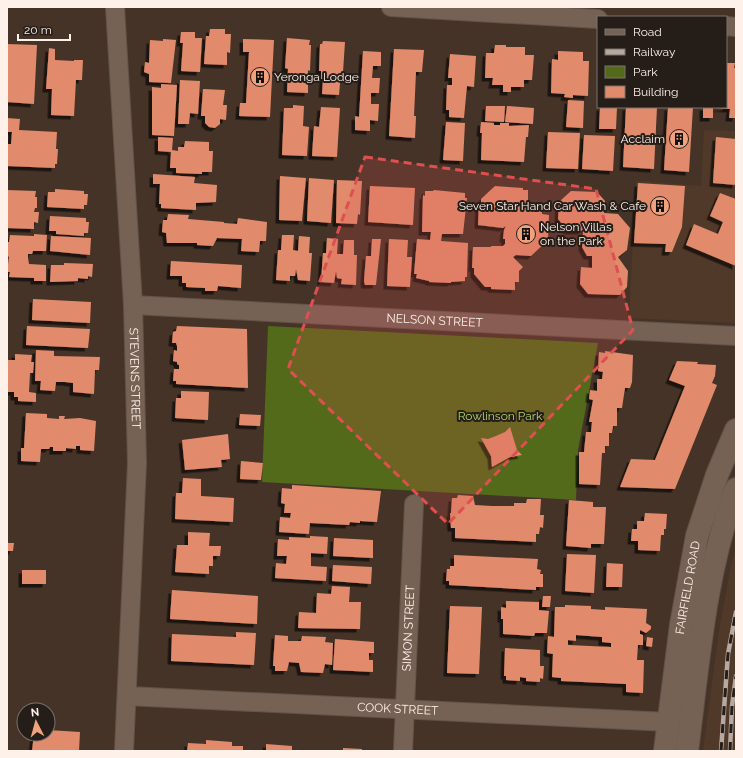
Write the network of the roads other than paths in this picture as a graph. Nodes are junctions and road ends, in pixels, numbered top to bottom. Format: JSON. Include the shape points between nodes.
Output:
{"nodes":[{"id":1,"x":115,"y":7,"type":"edge"},
{"id":2,"x":391,"y":7,"type":"edge"},
{"id":3,"x":464,"y":9,"type":"edge"},
{"id":4,"x":597,"y":19,"type":"edge"},
{"id":5,"x":133,"y":305,"type":"junction"},
{"id":6,"x":736,"y":336,"type":"edge"},
{"id":7,"x":736,"y":430,"type":"edge"},
{"id":8,"x":736,"y":489,"type":"edge"},
{"id":9,"x":414,"y":504,"type":"dead end"},
{"id":10,"x":127,"y":696,"type":"junction"},
{"id":11,"x":405,"y":710,"type":"junction"},
{"id":12,"x":669,"y":722,"type":"junction"},
{"id":13,"x":124,"y":751,"type":"edge"},
{"id":14,"x":403,"y":751,"type":"edge"},
{"id":15,"x":666,"y":751,"type":"edge"},
{"id":16,"x":687,"y":751,"type":"edge"}],
"edges":[{"from":1,"to":5,"type":"street","name":"STEVENS STREET"},
{"from":2,"to":3,"type":"street"},
{"from":3,"to":4,"type":"street"},
{"from":5,"to":6,"type":"street","name":"NELSON STREET"},
{"from":5,"to":10,"type":"street","name":"STEVENS STREET","via":[[137,462]]},
{"from":7,"to":12,"type":"main road","name":"FAIRFIELD ROAD","via":[[717,475],[697,536],[681,625]]},
{"from":8,"to":16,"type":"main road","name":"FAIRFIELD ROAD","via":[[729,507],[712,577]]},
{"from":9,"to":11,"type":"street","name":"SIMON STREET"},
{"from":10,"to":11,"type":"street","name":"COOK STREET"},
{"from":10,"to":13,"type":"street","name":"STEVENS STREET"},
{"from":11,"to":12,"type":"street","name":"COOK STREET"},
{"from":11,"to":14,"type":"street","name":"SIMON STREET"},
{"from":12,"to":15,"type":"main road","name":"FAIRFIELD ROAD"}]}
